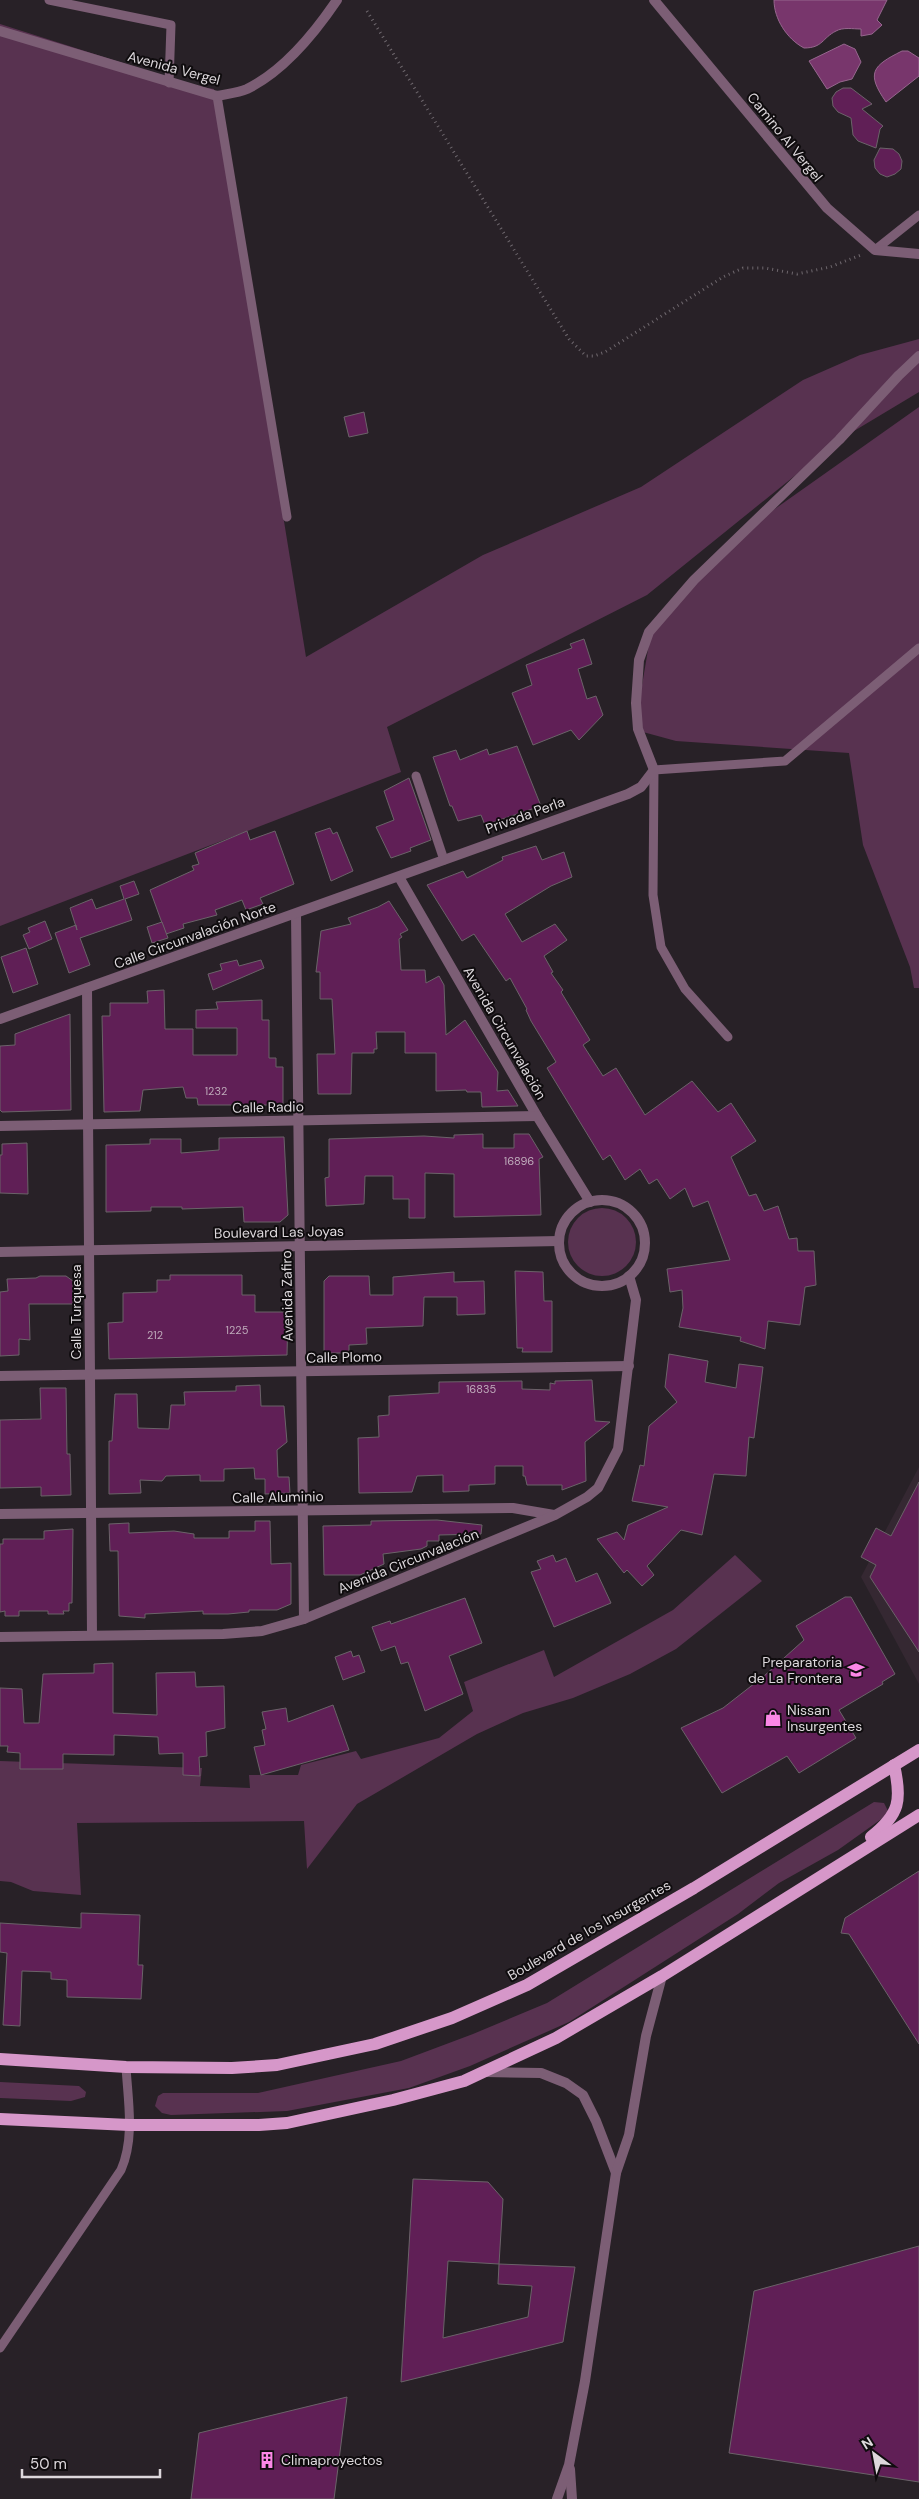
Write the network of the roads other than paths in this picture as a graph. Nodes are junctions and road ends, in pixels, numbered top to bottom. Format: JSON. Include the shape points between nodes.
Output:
{"nodes":[{"id":1,"x":49,"y":0,"type":"edge"},
{"id":2,"x":337,"y":0,"type":"edge"},
{"id":3,"x":654,"y":0,"type":"edge"},
{"id":4,"x":0,"y":31,"type":"edge"},
{"id":5,"x":170,"y":83,"type":"junction"},
{"id":6,"x":216,"y":96,"type":"junction"},
{"id":7,"x":919,"y":215,"type":"edge"},
{"id":8,"x":875,"y":250,"type":"junction"},
{"id":9,"x":919,"y":254,"type":"edge"},
{"id":10,"x":919,"y":356,"type":"edge"},
{"id":11,"x":287,"y":517,"type":"dead end"},
{"id":12,"x":919,"y":648,"type":"edge"},
{"id":13,"x":654,"y":770,"type":"junction"},
{"id":14,"x":416,"y":776,"type":"dead end"},
{"id":15,"x":444,"y":860,"type":"junction"},
{"id":16,"x":400,"y":877,"type":"junction"},
{"id":17,"x":296,"y":914,"type":"junction"},
{"id":18,"x":87,"y":988,"type":"junction"},
{"id":19,"x":0,"y":1019,"type":"edge"},
{"id":20,"x":728,"y":1037,"type":"dead end"},
{"id":21,"x":537,"y":1116,"type":"junction"},
{"id":22,"x":298,"y":1120,"type":"junction"},
{"id":23,"x":89,"y":1124,"type":"junction"},
{"id":24,"x":0,"y":1126,"type":"edge"},
{"id":25,"x":590,"y":1202,"type":"junction"},
{"id":26,"x":559,"y":1241,"type":"junction"},
{"id":27,"x":300,"y":1246,"type":"junction"},
{"id":28,"x":89,"y":1250,"type":"junction"},
{"id":29,"x":0,"y":1252,"type":"edge"},
{"id":30,"x":629,"y":1276,"type":"junction"},
{"id":31,"x":629,"y":1366,"type":"junction"},
{"id":32,"x":301,"y":1371,"type":"junction"},
{"id":33,"x":90,"y":1374,"type":"junction"},
{"id":34,"x":0,"y":1376,"type":"edge"},
{"id":35,"x":303,"y":1510,"type":"junction"},
{"id":36,"x":91,"y":1512,"type":"junction"},
{"id":37,"x":0,"y":1514,"type":"edge"},
{"id":38,"x":555,"y":1515,"type":"junction"},
{"id":39,"x":304,"y":1619,"type":"junction"},
{"id":40,"x":92,"y":1635,"type":"junction"},
{"id":41,"x":0,"y":1637,"type":"edge"},
{"id":42,"x":919,"y":1750,"type":"edge"},
{"id":43,"x":894,"y":1765,"type":"junction"},
{"id":44,"x":919,"y":1815,"type":"edge"},
{"id":45,"x":822,"y":1876,"type":"junction"},
{"id":46,"x":662,"y":1976,"type":"junction"},
{"id":47,"x":0,"y":2059,"type":"edge"},
{"id":48,"x":126,"y":2067,"type":"junction"},
{"id":49,"x":486,"y":2072,"type":"junction"},
{"id":50,"x":0,"y":2119,"type":"edge"},
{"id":51,"x":129,"y":2125,"type":"junction"},
{"id":52,"x":616,"y":2173,"type":"junction"},
{"id":53,"x":0,"y":2348,"type":"edge"},
{"id":54,"x":569,"y":2465,"type":"junction"},
{"id":55,"x":557,"y":2499,"type":"edge"},
{"id":56,"x":572,"y":2499,"type":"edge"}],
"edges":[{"from":1,"to":5,"type":"lane","via":[[171,25]]},
{"from":2,"to":6,"type":"street","name":"Avenida Vergel","via":[[323,21],[271,75],[245,90]]},
{"from":3,"to":8,"type":"street","name":"Camino Al Vergel","via":[[811,190]]},
{"from":4,"to":5,"type":"street","name":"Avenida Vergel"},
{"from":5,"to":6,"type":"street","name":"Avenida Vergel"},
{"from":6,"to":11,"type":"lane"},
{"from":7,"to":8,"type":"lane"},
{"from":8,"to":9,"type":"street"},
{"from":10,"to":13,"type":"street","via":[[839,440],[694,580],[649,632],[639,660],[636,703],[638,729]]},
{"from":12,"to":13,"type":"lane","via":[[786,761]]},
{"from":13,"to":15,"type":"street","name":"Privada Perla","via":[[641,786],[628,794]]},
{"from":13,"to":20,"type":"lane","via":[[654,895],[660,947],[685,989]]},
{"from":14,"to":15,"type":"lane"},
{"from":15,"to":16,"type":"street","name":"Privada Perla"},
{"from":16,"to":17,"type":"street","name":"Calle Circunvalación Norte"},
{"from":16,"to":21,"type":"street","name":"Avenida Circunvalación"},
{"from":17,"to":18,"type":"street","name":"Calle Circunvalación Norte"},
{"from":17,"to":22,"type":"street","name":"Avenida Zafiro"},
{"from":18,"to":19,"type":"street","name":"Calle Circunvalación Norte"},
{"from":18,"to":23,"type":"street","name":"Calle Turquesa"},
{"from":21,"to":22,"type":"street","name":"Calle Radio"},
{"from":21,"to":25,"type":"street","name":"Avenida Circunvalación"},
{"from":22,"to":23,"type":"street","name":"Calle Radio"},
{"from":22,"to":27,"type":"street","name":"Avenida Zafiro"},
{"from":23,"to":24,"type":"street","name":"Calle Radio"},
{"from":23,"to":28,"type":"street","name":"Calle Turquesa"},
{"from":25,"to":26,"type":"street","via":[[568,1216],[561,1228]]},
{"from":25,"to":30,"type":"street","via":[[616,1202],[627,1208],[642,1229],[643,1255]]},
{"from":26,"to":27,"type":"street","name":"Boulevard Las Joyas"},
{"from":26,"to":30,"type":"street","via":[[560,1255],[576,1278],[603,1286]]},
{"from":27,"to":28,"type":"street","name":"Boulevard Las Joyas"},
{"from":27,"to":32,"type":"street","name":"Avenida Zafiro"},
{"from":28,"to":29,"type":"street","name":"Boulevard Las Joyas"},
{"from":28,"to":33,"type":"street","name":"Calle Turquesa"},
{"from":30,"to":31,"type":"street","name":"Avenida Circunvalación","via":[[636,1300]]},
{"from":31,"to":32,"type":"street","name":"Calle Plomo"},
{"from":31,"to":38,"type":"street","name":"Avenida Circunvalación","via":[[618,1449],[606,1476],[587,1497]]},
{"from":32,"to":33,"type":"street","name":"Calle Plomo"},
{"from":32,"to":35,"type":"street","name":"Avenida Zafiro"},
{"from":33,"to":34,"type":"street","name":"Calle Plomo"},
{"from":33,"to":36,"type":"street","name":"Calle Turquesa"},
{"from":35,"to":36,"type":"street","name":"Calle Aluminio"},
{"from":35,"to":38,"type":"street","name":"Calle Aluminio","via":[[513,1508]]},
{"from":35,"to":39,"type":"street","name":"Avenida Zafiro"},
{"from":36,"to":37,"type":"street","name":"Calle Aluminio"},
{"from":36,"to":40,"type":"street","name":"Calle Turquesa"},
{"from":38,"to":39,"type":"street","name":"Avenida Circunvalación"},
{"from":39,"to":40,"type":"street","name":"Avenida Circunvalación","via":[[262,1631]]},
{"from":40,"to":41,"type":"street","name":"Avenida Circunvalación"},
{"from":42,"to":43,"type":"main road","name":"Boulevard de los Insurgentes"},
{"from":43,"to":45,"type":"main road","via":[[899,1803],[888,1824]]},
{"from":43,"to":48,"type":"main road","name":"Boulevard de los Insurgentes","via":[[694,1888],[527,1985],[452,2018],[375,2044],[277,2065]]},
{"from":44,"to":45,"type":"main road"},
{"from":45,"to":46,"type":"main road"},
{"from":46,"to":49,"type":"main road","via":[[556,2038]]},
{"from":46,"to":52,"type":"street","via":[[646,2036],[629,2136]]},
{"from":47,"to":48,"type":"main road","name":"Boulevard de los Insurgentes"},
{"from":48,"to":51,"type":"lane"},
{"from":49,"to":51,"type":"main road","via":[[393,2100],[287,2123]]},
{"from":49,"to":52,"type":"street","via":[[541,2072],[566,2082],[583,2095]]},
{"from":50,"to":51,"type":"main road"},
{"from":51,"to":53,"type":"lane","via":[[128,2154],[121,2170]]},
{"from":52,"to":54,"type":"street"},
{"from":54,"to":55,"type":"street"},
{"from":54,"to":56,"type":"street"}]}
